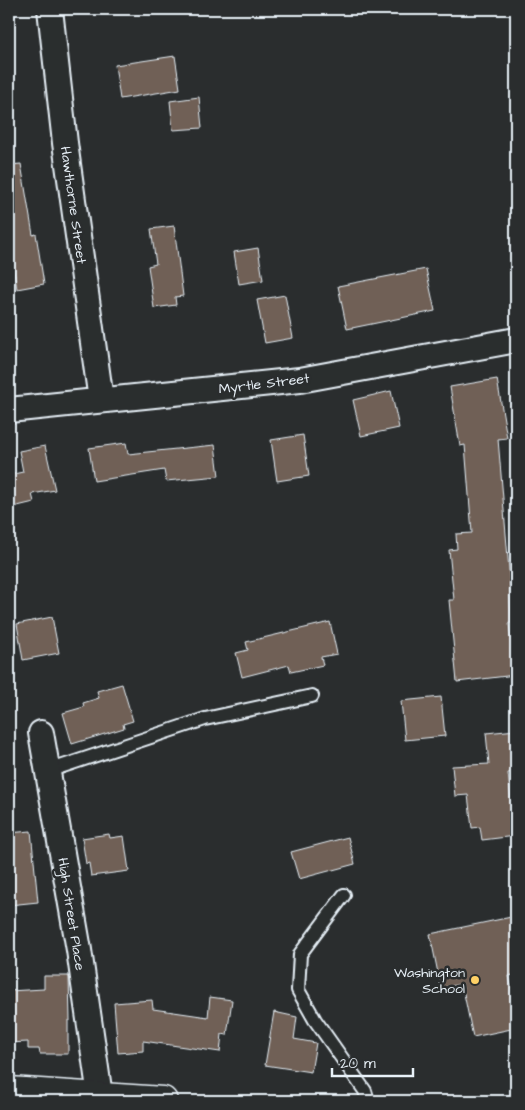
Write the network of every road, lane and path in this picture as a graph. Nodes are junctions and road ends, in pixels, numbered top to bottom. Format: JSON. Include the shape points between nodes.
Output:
{"nodes":[{"id":1,"x":50,"y":9,"type":"edge"},
{"id":2,"x":516,"y":340,"type":"edge"},
{"id":3,"x":101,"y":400,"type":"junction"},
{"id":4,"x":9,"y":410,"type":"edge"},
{"id":5,"x":312,"y":696,"type":"dead end"},
{"id":6,"x":41,"y":733,"type":"dead end"},
{"id":7,"x":48,"y":771,"type":"junction"},
{"id":8,"x":344,"y":895,"type":"dead end"},
{"id":9,"x":9,"y":1091,"type":"edge"},
{"id":10,"x":100,"y":1096,"type":"junction"},
{"id":11,"x":163,"y":1101,"type":"edge"},
{"id":12,"x":368,"y":1101,"type":"edge"}],
"edges":[{"from":1,"to":3,"type":"street","name":"Hawthorne Street"},
{"from":2,"to":3,"type":"street","name":"Myrtle Street","via":[[300,380]]},
{"from":3,"to":4,"type":"street","name":"Myrtle Street"},
{"from":5,"to":7,"type":"lane","via":[[205,719]]},
{"from":6,"to":7,"type":"street","name":"High Street Place"},
{"from":7,"to":10,"type":"street","name":"High Street Place"},
{"from":8,"to":12,"type":"lane","via":[[300,954],[298,990],[365,1091]]},
{"from":9,"to":10,"type":"main road"},
{"from":10,"to":11,"type":"main road"}]}
